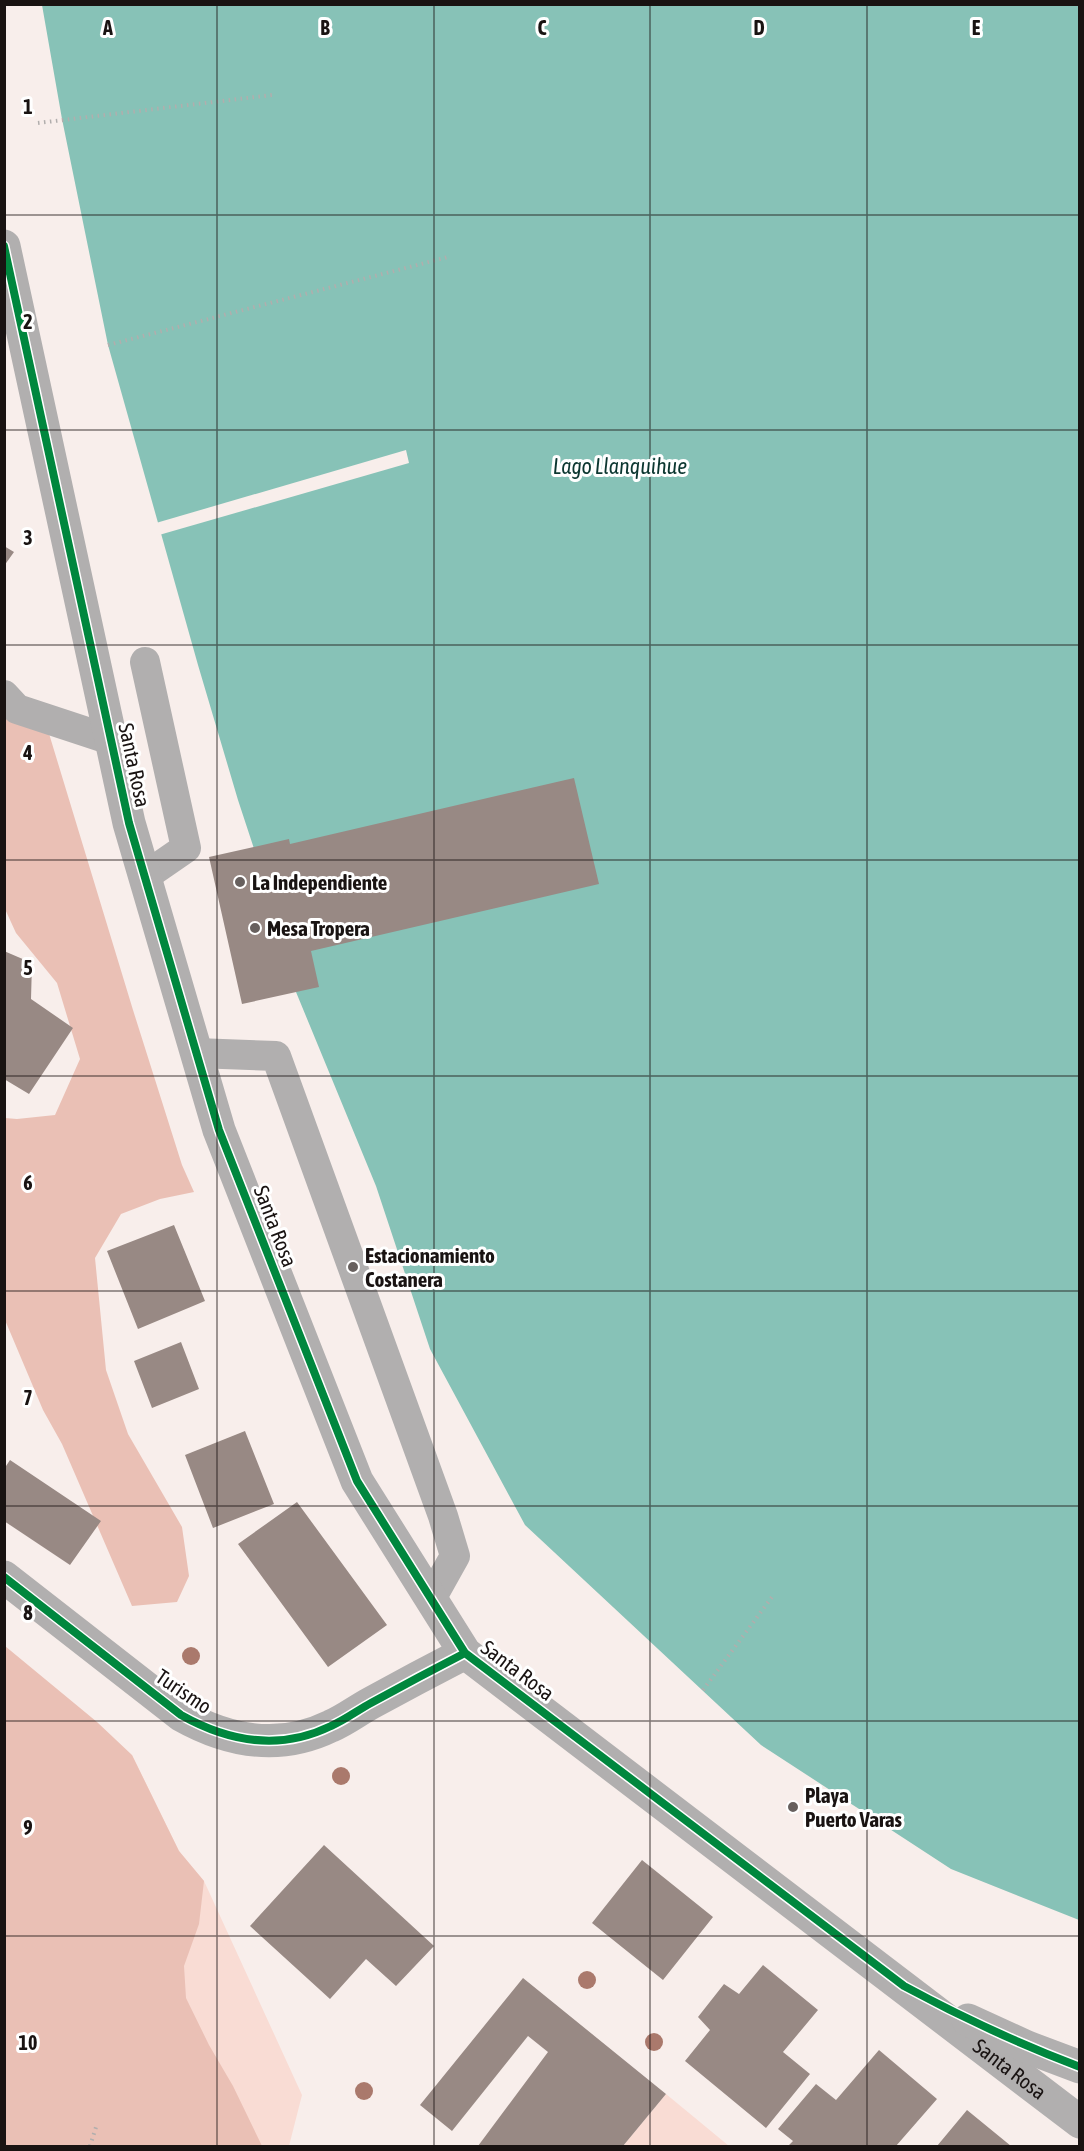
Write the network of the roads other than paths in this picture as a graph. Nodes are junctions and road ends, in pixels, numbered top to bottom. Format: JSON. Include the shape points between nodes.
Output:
{"nodes":[{"id":1,"x":4,"y":246,"type":"edge"},
{"id":2,"x":145,"y":662,"type":"dead end"},
{"id":3,"x":4,"y":695,"type":"edge"},
{"id":4,"x":111,"y":740,"type":"junction"},
{"id":5,"x":144,"y":878,"type":"junction"},
{"id":6,"x":196,"y":1053,"type":"junction"},
{"id":7,"x":4,"y":1577,"type":"edge"},
{"id":8,"x":431,"y":1599,"type":"junction"},
{"id":9,"x":465,"y":1653,"type":"junction"},
{"id":10,"x":904,"y":1986,"type":"junction"},
{"id":11,"x":1080,"y":2067,"type":"edge"},
{"id":12,"x":1080,"y":2122,"type":"edge"}],
"edges":[{"from":1,"to":4,"type":"street","name":"Santa Rosa"},
{"from":2,"to":5,"type":"lane","via":[[186,848]]},
{"from":3,"to":4,"type":"lane","via":[[17,709]]},
{"from":4,"to":5,"type":"street","name":"Santa Rosa"},
{"from":5,"to":6,"type":"street","name":"Santa Rosa"},
{"from":6,"to":8,"type":"street","name":"Santa Rosa","via":[[219,1130],[357,1481]]},
{"from":6,"to":8,"type":"lane","via":[[276,1056],[455,1556]]},
{"from":7,"to":9,"type":"street","name":"Turismo","via":[[182,1715],[231,1737],[257,1741],[308,1735],[332,1726]]},
{"from":8,"to":9,"type":"street","name":"Santa Rosa"},
{"from":9,"to":10,"type":"street","name":"Santa Rosa"},
{"from":10,"to":11,"type":"street","via":[[970,2022]]},
{"from":10,"to":12,"type":"street","name":"Santa Rosa"}]}
